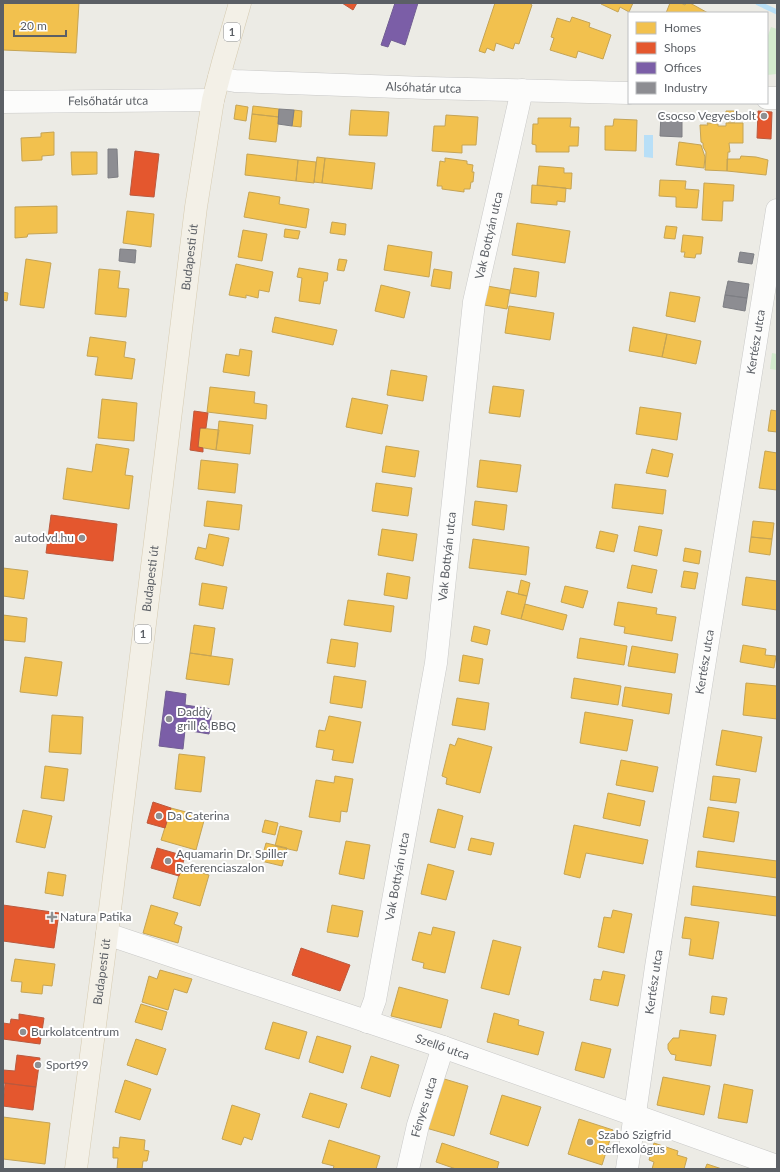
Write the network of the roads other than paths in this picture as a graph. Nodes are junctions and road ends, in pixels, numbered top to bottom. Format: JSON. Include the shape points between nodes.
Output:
{"nodes":[{"id":1,"x":240,"y":3,"type":"edge"},
{"id":2,"x":221,"y":70,"type":"junction"},
{"id":3,"x":522,"y":90,"type":"junction"},
{"id":4,"x":628,"y":93,"type":"edge"},
{"id":5,"x":213,"y":100,"type":"junction"},
{"id":6,"x":3,"y":102,"type":"edge"},
{"id":7,"x":777,"y":210,"type":"edge"},
{"id":8,"x":107,"y":934,"type":"junction"},
{"id":9,"x":367,"y":1022,"type":"junction"},
{"id":10,"x":443,"y":1047,"type":"junction"},
{"id":11,"x":634,"y":1114,"type":"junction"},
{"id":12,"x":777,"y":1166,"type":"edge"},
{"id":13,"x":76,"y":1169,"type":"edge"},
{"id":14,"x":408,"y":1169,"type":"edge"},
{"id":15,"x":627,"y":1169,"type":"edge"}],
"edges":[{"from":1,"to":2,"type":"main road","number":"1"},
{"from":2,"to":3,"type":"street","name":"Alsóhatár utca","via":[[235,81]]},
{"from":2,"to":5,"type":"main road","name":"Budapesti út","number":"1"},
{"from":3,"to":4,"type":"street","name":"Alsóhatár utca"},
{"from":3,"to":9,"type":"street","name":"Vak Bottyán utca","via":[[474,302],[436,663],[375,1000]]},
{"from":5,"to":6,"type":"street","name":"Felsőhatár utca"},
{"from":5,"to":8,"type":"main road","name":"Budapesti út","number":"1","via":[[186,282]]},
{"from":7,"to":11,"type":"street","name":"Kertész utca"},
{"from":8,"to":9,"type":"street","name":"Szellő utca"},
{"from":8,"to":13,"type":"main road","name":"Budapesti út","number":"1"},
{"from":9,"to":10,"type":"street","name":"Szellő utca"},
{"from":10,"to":11,"type":"street","name":"Szellő utca"},
{"from":10,"to":14,"type":"street","name":"Fényes utca","via":[[418,1125]]},
{"from":11,"to":12,"type":"street","name":"Szellő utca"},
{"from":11,"to":15,"type":"street","name":"Kertész utca"}]}
